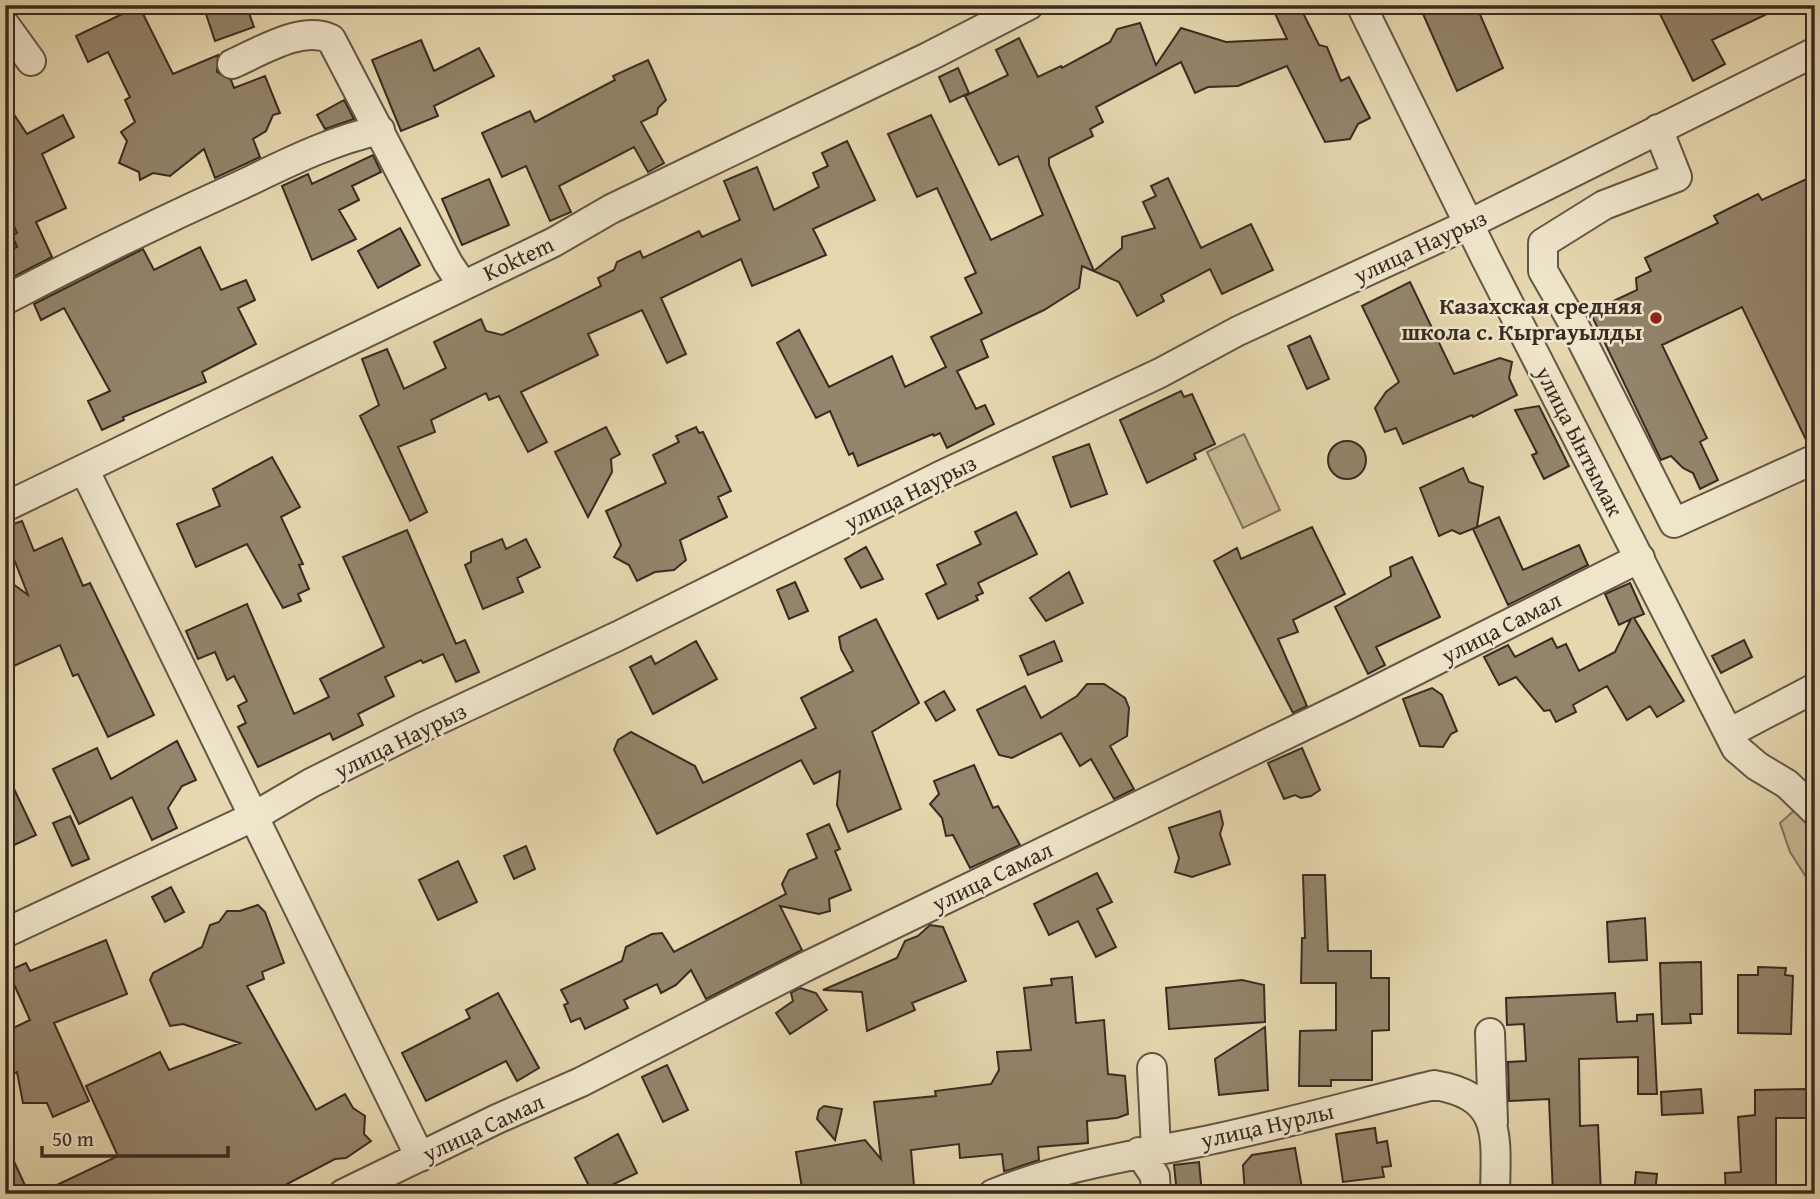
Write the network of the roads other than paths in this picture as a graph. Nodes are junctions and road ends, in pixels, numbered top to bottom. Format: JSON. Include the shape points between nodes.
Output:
{"nodes":[{"id":1,"x":1029,"y":5,"type":"edge"},
{"id":2,"x":1361,"y":5,"type":"edge"},
{"id":3,"x":5,"y":25,"type":"edge"},
{"id":4,"x":1815,"y":52,"type":"edge"},
{"id":5,"x":31,"y":61,"type":"dead end"},
{"id":6,"x":232,"y":64,"type":"dead end"},
{"id":7,"x":380,"y":130,"type":"junction"},
{"id":8,"x":1658,"y":130,"type":"junction"},
{"id":9,"x":1471,"y":223,"type":"junction"},
{"id":10,"x":462,"y":284,"type":"junction"},
{"id":11,"x":5,"y":300,"type":"edge"},
{"id":12,"x":1815,"y":458,"type":"edge"},
{"id":13,"x":85,"y":469,"type":"junction"},
{"id":14,"x":5,"y":507,"type":"edge"},
{"id":15,"x":1640,"y":558,"type":"junction"},
{"id":16,"x":1815,"y":688,"type":"edge"},
{"id":17,"x":1728,"y":733,"type":"junction"},
{"id":18,"x":1815,"y":811,"type":"edge"},
{"id":19,"x":253,"y":817,"type":"junction"},
{"id":20,"x":5,"y":933,"type":"edge"},
{"id":21,"x":1490,"y":1033,"type":"dead end"},
{"id":22,"x":1152,"y":1068,"type":"dead end"},
{"id":23,"x":1494,"y":1132,"type":"junction"},
{"id":24,"x":1147,"y":1151,"type":"junction"},
{"id":25,"x":420,"y":1157,"type":"junction"},
{"id":26,"x":343,"y":1194,"type":"edge"},
{"id":27,"x":993,"y":1194,"type":"edge"},
{"id":28,"x":1156,"y":1194,"type":"edge"},
{"id":29,"x":1495,"y":1194,"type":"edge"}],
"edges":[{"from":1,"to":10,"type":"street","name":"Koktem"},
{"from":2,"to":9,"type":"street","name":"улица Ынтымак"},
{"from":3,"to":5,"type":"street"},
{"from":4,"to":8,"type":"street","name":"улица Наурыз"},
{"from":6,"to":7,"type":"street","via":[[281,43],[321,34],[331,39],[342,55]]},
{"from":7,"to":10,"type":"street"},
{"from":7,"to":11,"type":"street","via":[[356,135],[257,177]]},
{"from":8,"to":9,"type":"street","name":"улица Наурыз"},
{"from":8,"to":12,"type":"street","via":[[1677,177],[1604,205],[1543,243],[1544,271],[1674,523]]},
{"from":9,"to":15,"type":"street","name":"улица Ынтымак"},
{"from":9,"to":19,"type":"street","name":"улица Наурыз","via":[[1238,331],[1160,373],[421,729]]},
{"from":10,"to":13,"type":"street","name":"Koktem"},
{"from":13,"to":14,"type":"street","name":"Koktem"},
{"from":13,"to":19,"type":"street"},
{"from":15,"to":17,"type":"street","name":"улица Ынтымак"},
{"from":15,"to":25,"type":"street","name":"улица Самал","via":[[807,966],[581,1082]]},
{"from":16,"to":17,"type":"street"},
{"from":17,"to":18,"type":"street","name":"улица Ынтымак","via":[[1736,748],[1787,784]]},
{"from":19,"to":20,"type":"street","name":"улица Наурыз"},
{"from":19,"to":25,"type":"street"},
{"from":21,"to":23,"type":"street"},
{"from":22,"to":24,"type":"street"},
{"from":23,"to":24,"type":"street","name":"улица Нурлы","via":[[1479,1101],[1455,1088],[1434,1085]]},
{"from":23,"to":29,"type":"street","name":"улица Нурлы"},
{"from":24,"to":27,"type":"street","name":"улица Нурлы"},
{"from":24,"to":28,"type":"street","via":[[1156,1176]]},
{"from":25,"to":26,"type":"street","name":"улица Самал"}]}
